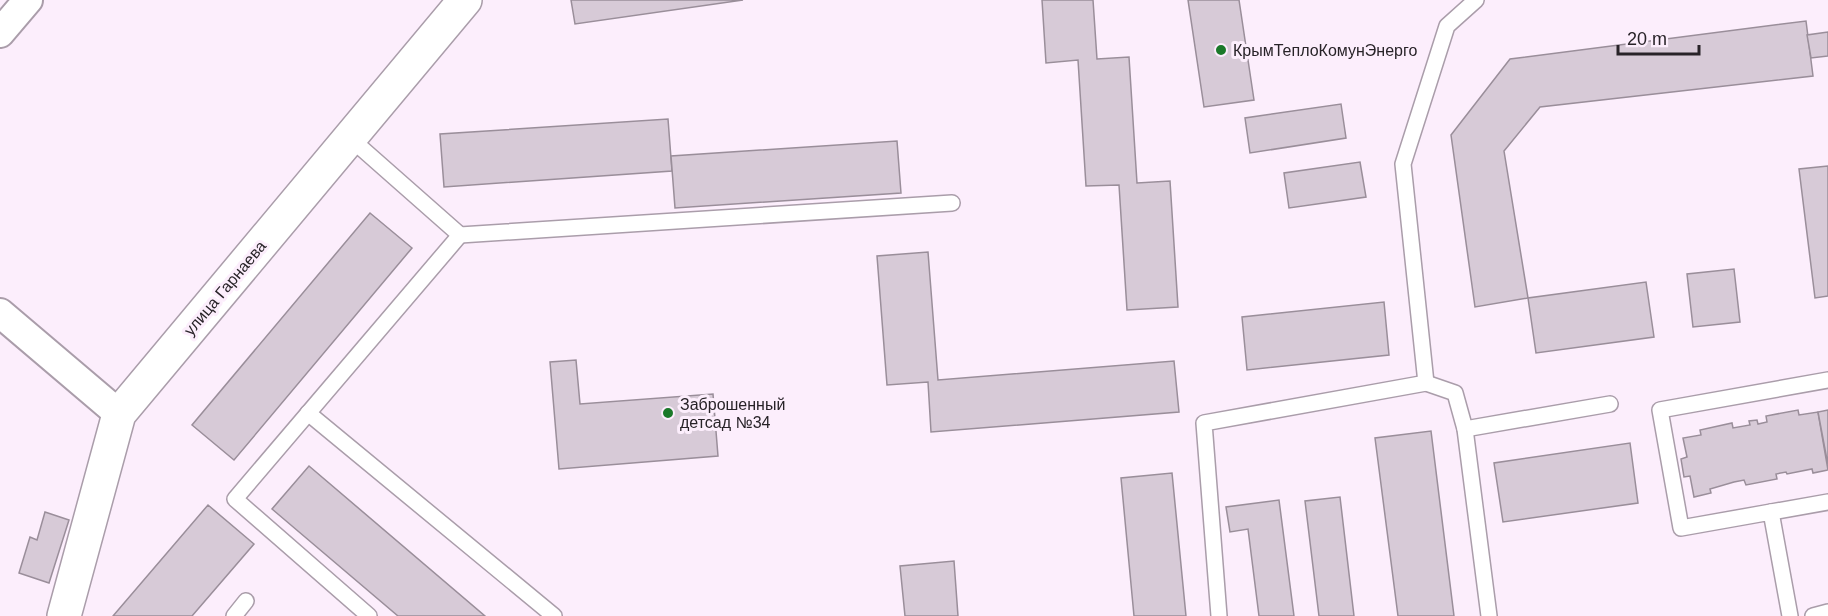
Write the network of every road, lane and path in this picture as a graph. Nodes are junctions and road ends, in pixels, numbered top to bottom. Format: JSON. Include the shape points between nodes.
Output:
{"nodes":[{"id":1,"x":28,"y":0,"type":"edge"},
{"id":2,"x":465,"y":0,"type":"edge"},
{"id":3,"x":1476,"y":0,"type":"edge"},
{"id":4,"x":0,"y":33,"type":"edge"},
{"id":5,"x":350,"y":138,"type":"junction"},
{"id":6,"x":952,"y":203,"type":"dead end"},
{"id":7,"x":460,"y":235,"type":"junction"},
{"id":8,"x":0,"y":313,"type":"edge"},
{"id":9,"x":1828,"y":380,"type":"edge"},
{"id":10,"x":1426,"y":383,"type":"junction"},
{"id":11,"x":1610,"y":404,"type":"dead end"},
{"id":12,"x":308,"y":413,"type":"junction"},
{"id":13,"x":119,"y":414,"type":"junction"},
{"id":14,"x":1465,"y":429,"type":"junction"},
{"id":15,"x":1828,"y":502,"type":"edge"},
{"id":16,"x":1771,"y":512,"type":"junction"},
{"id":17,"x":246,"y":601,"type":"dead end"},
{"id":18,"x":1828,"y":612,"type":"edge"},
{"id":19,"x":64,"y":616,"type":"edge"},
{"id":20,"x":234,"y":616,"type":"edge"},
{"id":21,"x":369,"y":616,"type":"edge"},
{"id":22,"x":554,"y":616,"type":"edge"},
{"id":23,"x":1219,"y":616,"type":"edge"},
{"id":24,"x":1489,"y":616,"type":"edge"},
{"id":25,"x":1790,"y":616,"type":"edge"},
{"id":26,"x":1813,"y":616,"type":"edge"}],
"edges":[{"from":1,"to":4,"type":"street"},
{"from":2,"to":5,"type":"street","name":"улица Гарнаева"},
{"from":3,"to":10,"type":"lane","via":[[1447,26],[1403,164]]},
{"from":5,"to":7,"type":"lane"},
{"from":5,"to":13,"type":"street","name":"улица Гарнаева"},
{"from":6,"to":7,"type":"lane"},
{"from":7,"to":12,"type":"lane"},
{"from":8,"to":13,"type":"street"},
{"from":9,"to":16,"type":"lane","via":[[1660,410],[1681,528]]},
{"from":10,"to":14,"type":"lane","via":[[1455,393]]},
{"from":10,"to":23,"type":"lane","via":[[1204,423]]},
{"from":11,"to":14,"type":"lane"},
{"from":12,"to":21,"type":"lane","via":[[235,499]]},
{"from":12,"to":22,"type":"lane"},
{"from":13,"to":19,"type":"street","name":"улица Гарнаева"},
{"from":14,"to":24,"type":"lane"},
{"from":15,"to":16,"type":"lane"},
{"from":16,"to":25,"type":"lane"},
{"from":17,"to":20,"type":"lane"},
{"from":18,"to":26,"type":"lane"}]}
